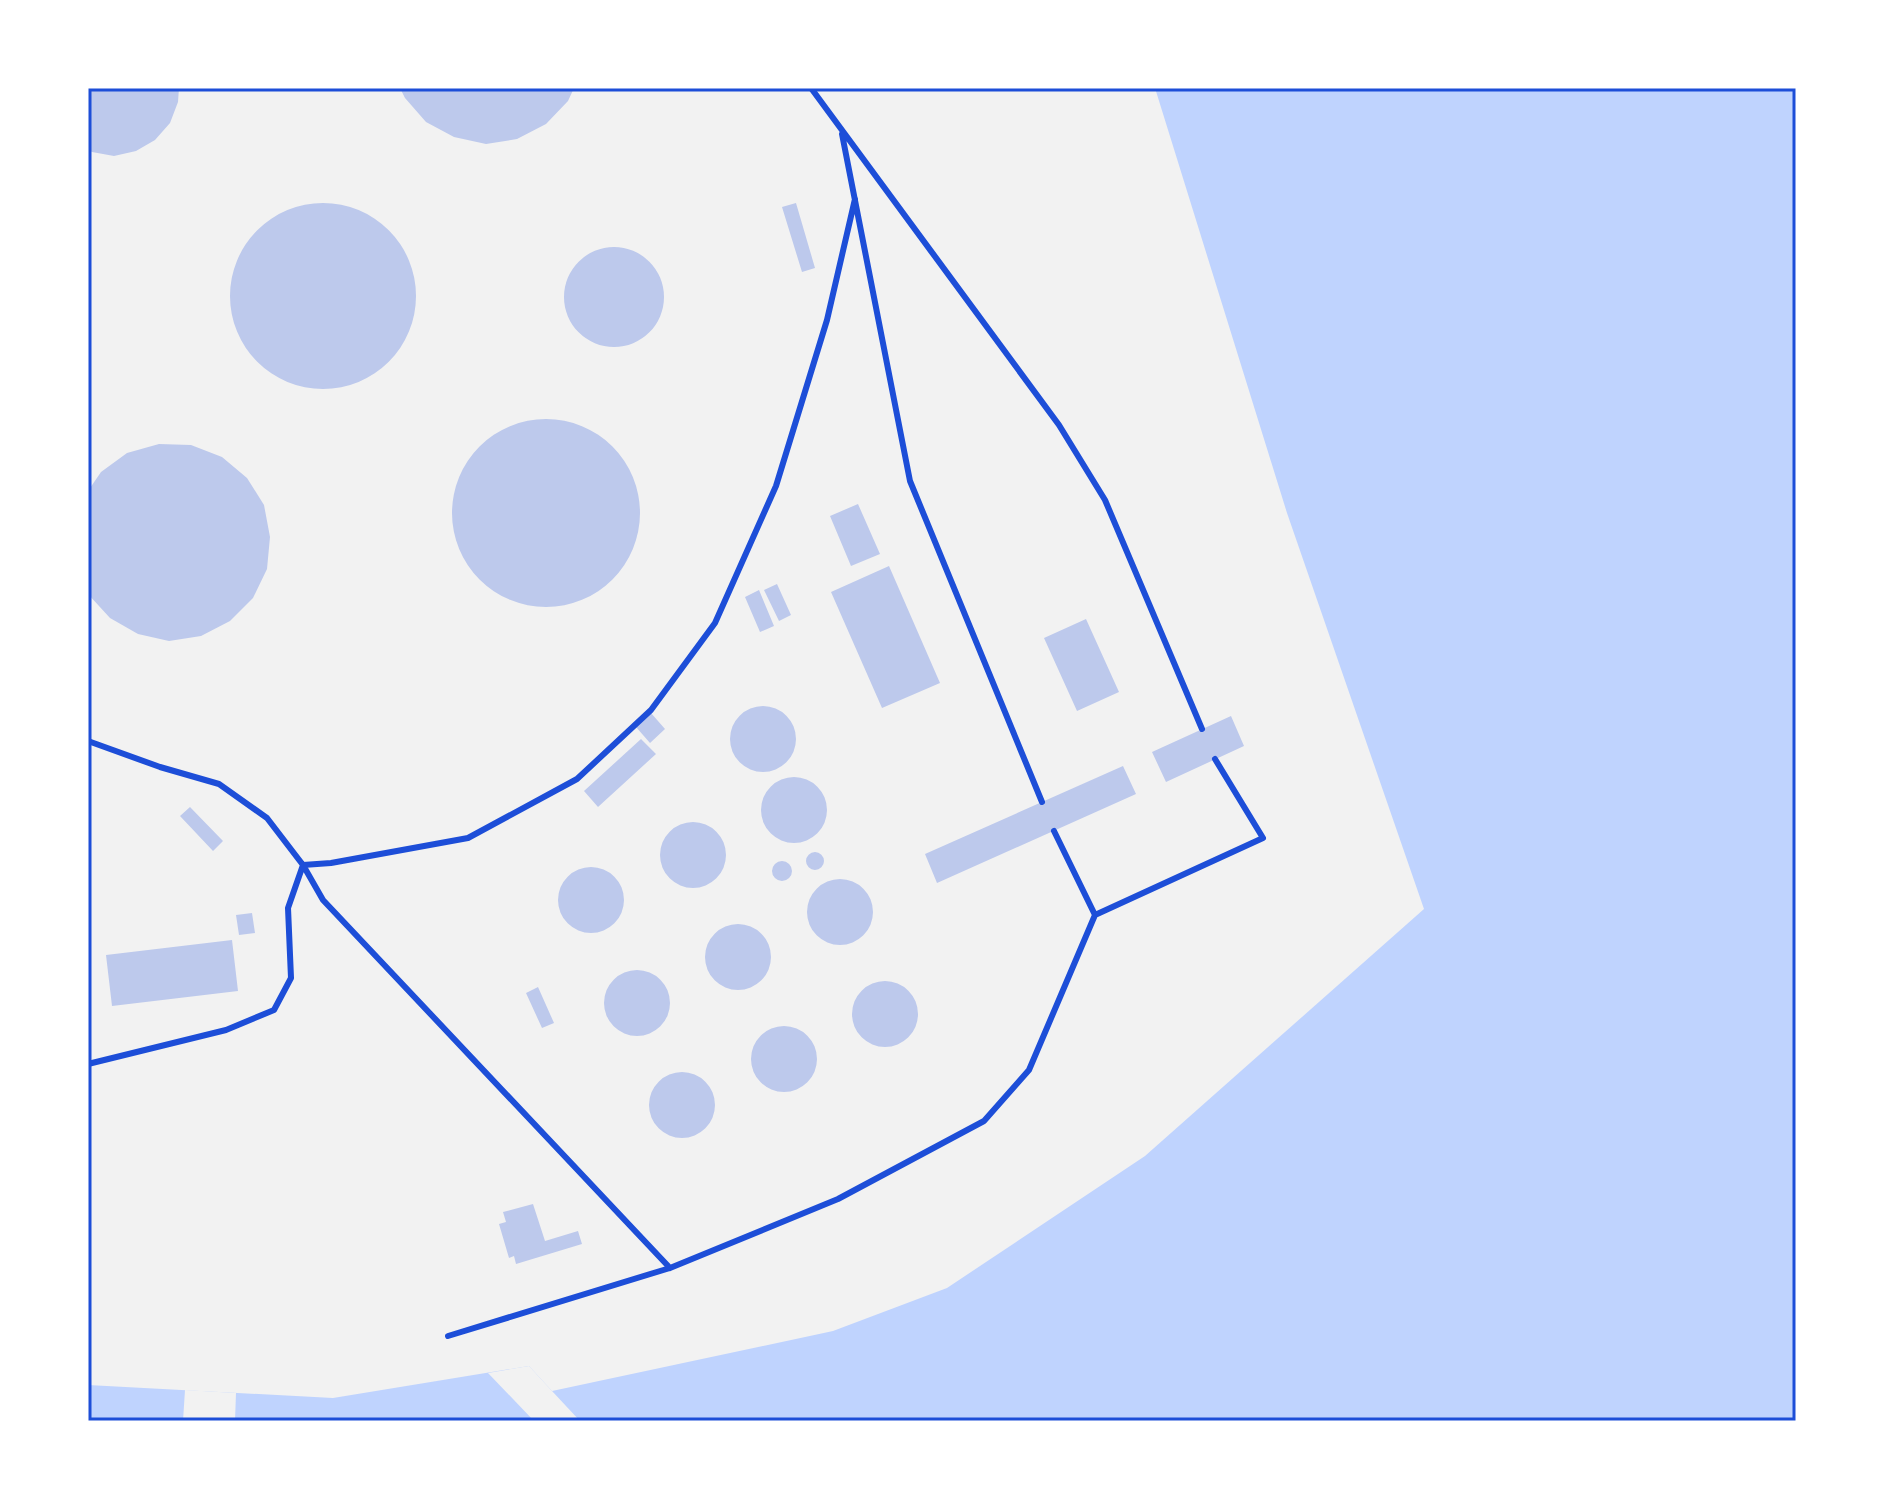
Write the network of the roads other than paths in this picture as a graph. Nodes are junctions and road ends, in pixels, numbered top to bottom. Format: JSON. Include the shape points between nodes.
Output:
{"nodes":[{"id":1,"x":811,"y":88,"type":"edge"},
{"id":2,"x":841,"y":129,"type":"junction"},
{"id":3,"x":855,"y":199,"type":"junction"},
{"id":4,"x":1202,"y":729,"type":"dead end"},
{"id":5,"x":88,"y":741,"type":"edge"},
{"id":6,"x":1215,"y":759,"type":"dead end"},
{"id":7,"x":1042,"y":802,"type":"dead end"},
{"id":8,"x":1054,"y":831,"type":"dead end"},
{"id":9,"x":303,"y":865,"type":"junction"},
{"id":10,"x":1095,"y":915,"type":"junction"},
{"id":11,"x":88,"y":1064,"type":"edge"},
{"id":12,"x":670,"y":1268,"type":"junction"},
{"id":13,"x":448,"y":1336,"type":"dead end"}],
"edges":[{"from":1,"to":2,"type":"lane"},
{"from":2,"to":3,"type":"lane"},
{"from":2,"to":4,"type":"lane","via":[[1059,425],[1105,500]]},
{"from":3,"to":7,"type":"lane","via":[[910,481]]},
{"from":3,"to":9,"type":"lane","via":[[827,320],[776,486],[715,623],[651,710],[577,779],[468,838]]},
{"from":5,"to":9,"type":"lane","via":[[219,784],[267,818]]},
{"from":6,"to":10,"type":"lane","via":[[1263,838]]},
{"from":8,"to":10,"type":"lane"},
{"from":9,"to":11,"type":"lane","via":[[288,908],[291,978],[274,1010],[226,1030]]},
{"from":9,"to":12,"type":"lane","via":[[323,900]]},
{"from":10,"to":12,"type":"lane","via":[[1029,1070],[984,1121],[838,1199]]},
{"from":12,"to":13,"type":"lane"}]}
